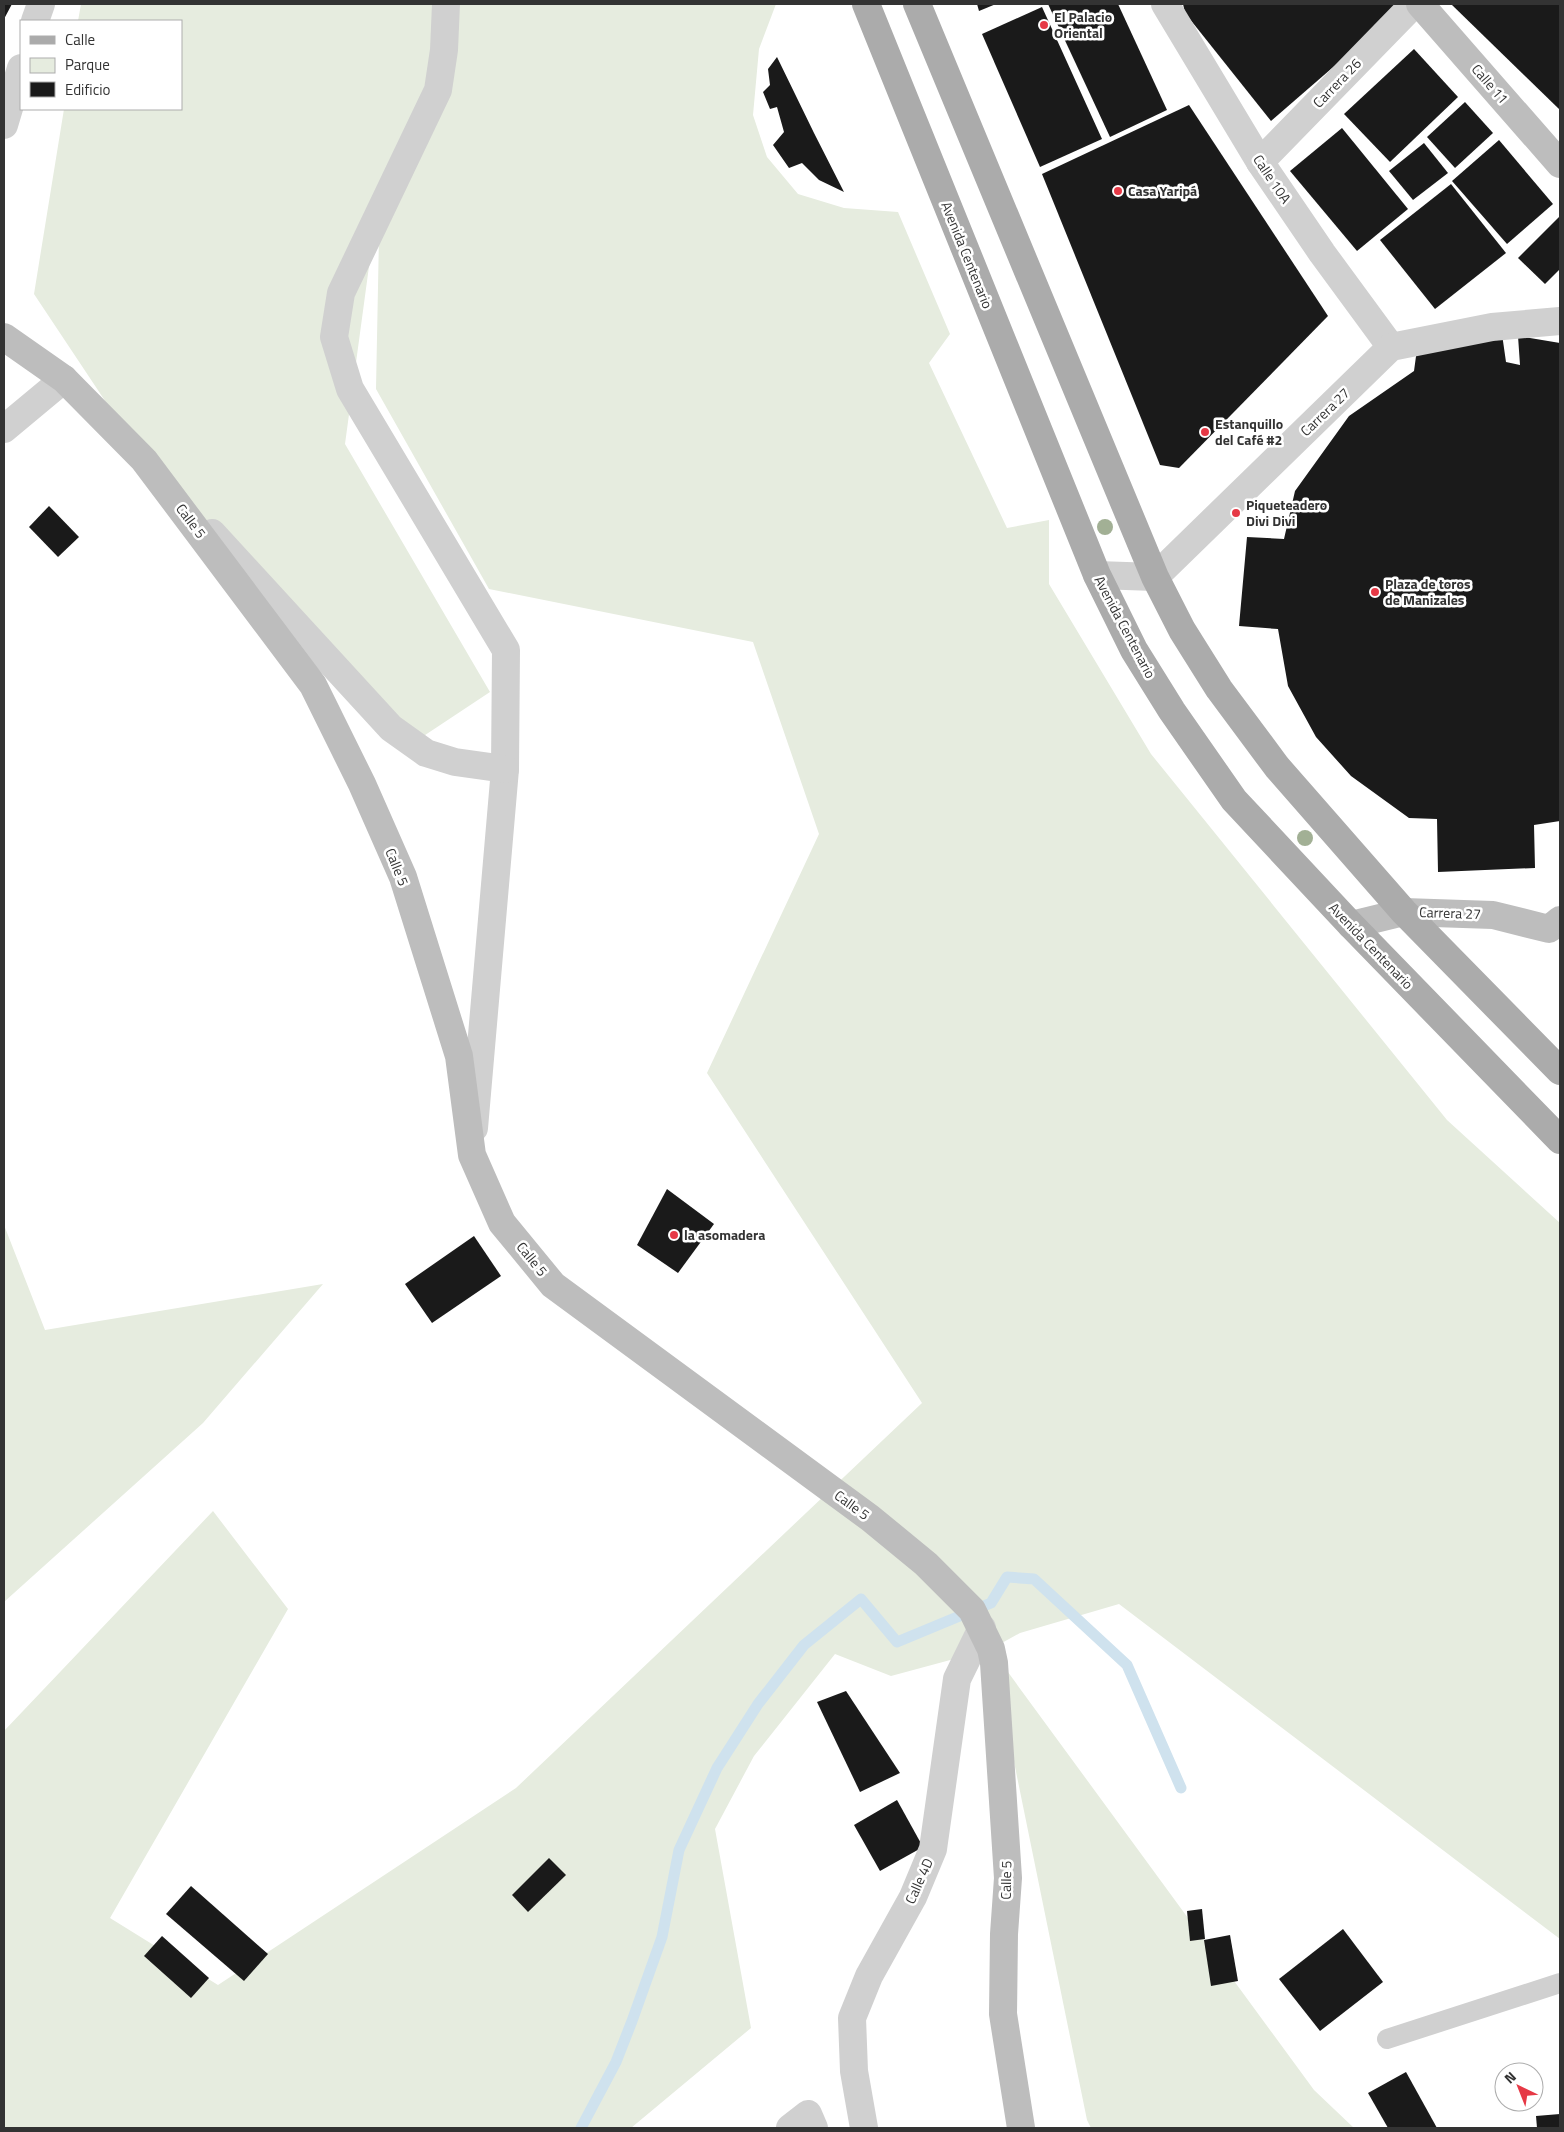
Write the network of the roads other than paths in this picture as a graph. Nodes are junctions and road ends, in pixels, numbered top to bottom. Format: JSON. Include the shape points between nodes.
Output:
{"nodes":[{"id":1,"x":41,"y":4,"type":"edge"},
{"id":2,"x":446,"y":4,"type":"edge"},
{"id":3,"x":866,"y":4,"type":"edge"},
{"id":4,"x":916,"y":4,"type":"edge"},
{"id":5,"x":1165,"y":4,"type":"edge"},
{"id":6,"x":1414,"y":4,"type":"edge"},
{"id":7,"x":1420,"y":4,"type":"edge"},
{"id":8,"x":36,"y":20,"type":"edge"},
{"id":9,"x":20,"y":71,"type":"edge"},
{"id":10,"x":4,"y":125,"type":"edge"},
{"id":11,"x":1260,"y":162,"type":"junction"},
{"id":12,"x":1560,"y":164,"type":"edge"},
{"id":13,"x":1560,"y":321,"type":"edge"},
{"id":14,"x":4,"y":337,"type":"edge"},
{"id":15,"x":1391,"y":347,"type":"junction"},
{"id":16,"x":64,"y":379,"type":"junction"},
{"id":17,"x":4,"y":429,"type":"edge"},
{"id":18,"x":144,"y":460,"type":"junction"},
{"id":19,"x":1097,"y":575,"type":"junction"},
{"id":20,"x":1155,"y":577,"type":"junction"},
{"id":21,"x":505,"y":769,"type":"junction"},
{"id":22,"x":1404,"y":912,"type":"junction"},
{"id":23,"x":1351,"y":925,"type":"junction"},
{"id":24,"x":1557,"y":929,"type":"edge"},
{"id":25,"x":1560,"y":1071,"type":"edge"},
{"id":26,"x":1560,"y":1140,"type":"edge"},
{"id":27,"x":472,"y":1155,"type":"junction"},
{"id":28,"x":982,"y":1628,"type":"junction"},
{"id":29,"x":1560,"y":1983,"type":"edge"},
{"id":30,"x":1387,"y":2039,"type":"dead end"},
{"id":31,"x":864,"y":2128,"type":"edge"},
{"id":32,"x":1021,"y":2128,"type":"edge"}],
"edges":[{"from":1,"to":8,"type":"street"},
{"from":2,"to":21,"type":"street","via":[[438,90],[342,293],[334,337],[350,389],[506,650]]},
{"from":3,"to":19,"type":"main road","name":"Avenida Centenario"},
{"from":4,"to":20,"type":"main road"},
{"from":5,"to":11,"type":"street","name":"Calle 10A"},
{"from":6,"to":11,"type":"street","name":"Carrera 26"},
{"from":7,"to":12,"type":"street","name":"Calle 11"},
{"from":9,"to":10,"type":"street"},
{"from":11,"to":15,"type":"street","name":"Calle 10A"},
{"from":13,"to":15,"type":"street","via":[[1492,327]]},
{"from":14,"to":16,"type":"street","name":"Calle 5"},
{"from":15,"to":20,"type":"street","name":"Carrera 27"},
{"from":16,"to":17,"type":"street"},
{"from":16,"to":18,"type":"street","name":"Calle 5"},
{"from":18,"to":21,"type":"street","via":[[391,728],[426,753],[455,762]]},
{"from":18,"to":27,"type":"street","name":"Calle 5","via":[[314,685],[362,784],[402,877],[459,1056]]},
{"from":19,"to":20,"type":"street"},
{"from":19,"to":23,"type":"main road","name":"Avenida Centenario","via":[[1134,650],[1202,756],[1234,800]]},
{"from":20,"to":22,"type":"main road","via":[[1182,630],[1255,738]]},
{"from":21,"to":27,"type":"street"},
{"from":22,"to":23,"type":"street","name":"Carrera 27"},
{"from":22,"to":24,"type":"street","name":"Carrera 27","via":[[1493,915]]},
{"from":22,"to":25,"type":"main road"},
{"from":23,"to":26,"type":"main road","name":"Avenida Centenario"},
{"from":27,"to":28,"type":"street","name":"Calle 5","via":[[502,1223],[553,1285],[870,1518],[926,1564],[972,1610]]},
{"from":28,"to":31,"type":"street","name":"Calle 4D","via":[[957,1679],[933,1849],[913,1897],[869,1976],[852,2018],[854,2071]]},
{"from":28,"to":32,"type":"street","name":"Calle 5","via":[[994,1663],[1008,1878],[1003,2014]]},
{"from":29,"to":30,"type":"lane"}]}
